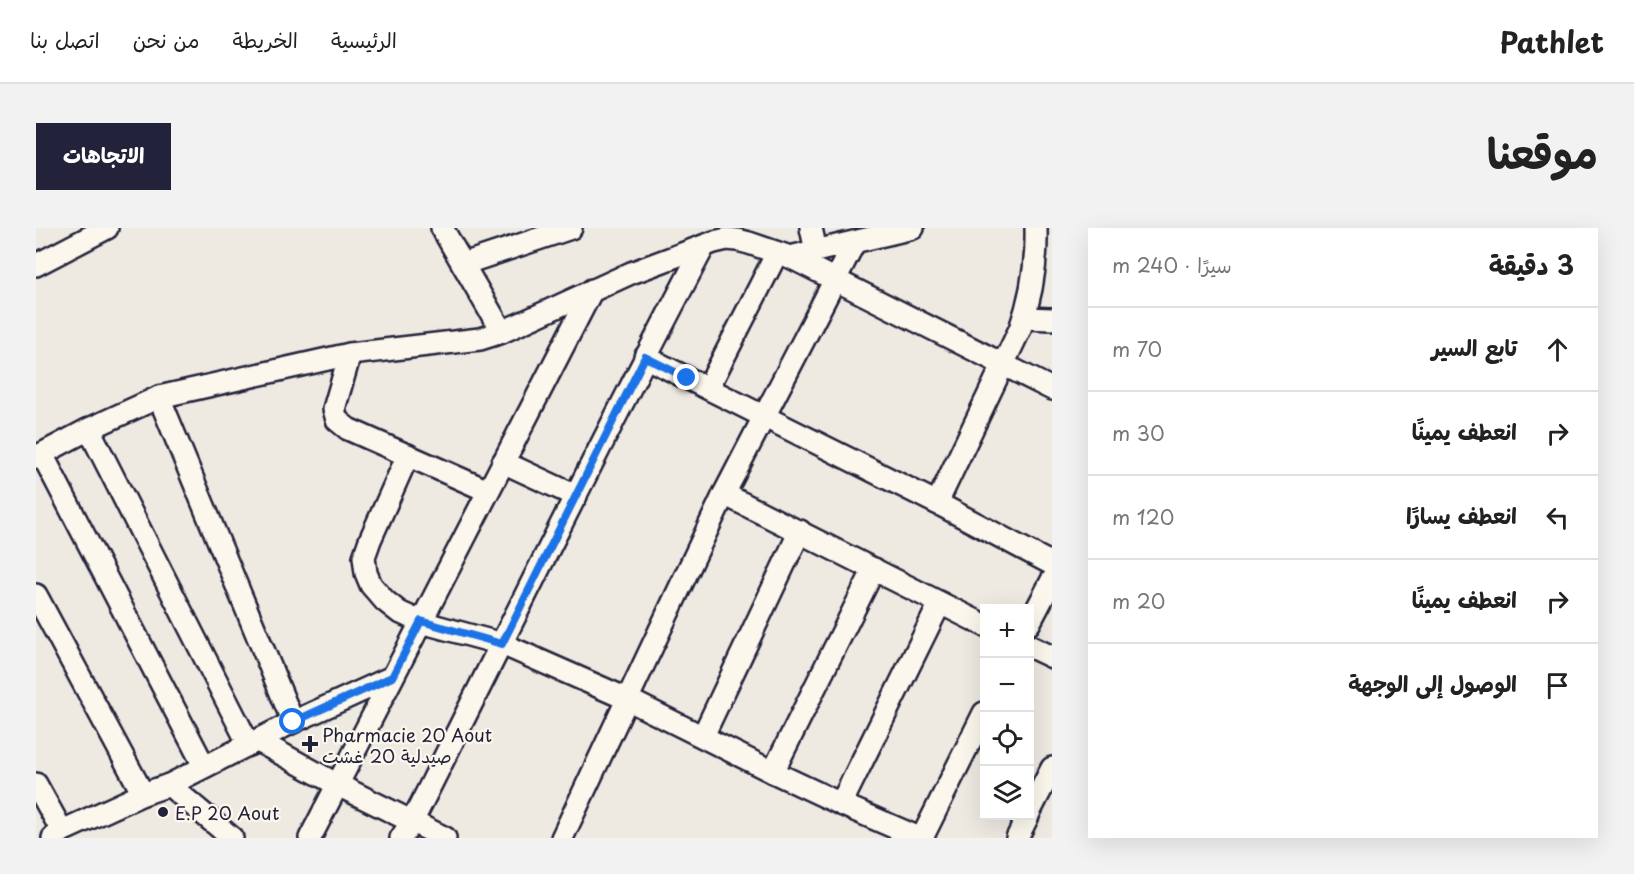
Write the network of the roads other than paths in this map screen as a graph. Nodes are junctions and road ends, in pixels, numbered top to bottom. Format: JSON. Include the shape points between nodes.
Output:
{"nodes":[{"id":1,"x":107,"y":228,"type":"edge"},
{"id":2,"x":442,"y":228,"type":"edge"},
{"id":3,"x":571,"y":228,"type":"edge"},
{"id":4,"x":811,"y":228,"type":"edge"},
{"id":5,"x":913,"y":228,"type":"edge"},
{"id":6,"x":1036,"y":228,"type":"edge"},
{"id":7,"x":854,"y":243,"type":"junction"},
{"id":8,"x":704,"y":246,"type":"junction"},
{"id":9,"x":816,"y":251,"type":"junction"},
{"id":10,"x":784,"y":255,"type":"junction"},
{"id":11,"x":1044,"y":258,"type":"edge"},
{"id":12,"x":463,"y":264,"type":"junction"},
{"id":13,"x":36,"y":265,"type":"edge"},
{"id":14,"x":835,"y":280,"type":"junction"},
{"id":15,"x":592,"y":290,"type":"junction"},
{"id":16,"x":1024,"y":318,"type":"junction"},
{"id":17,"x":1052,"y":319,"type":"edge"},
{"id":18,"x":502,"y":332,"type":"junction"},
{"id":19,"x":350,"y":354,"type":"junction"},
{"id":20,"x":645,"y":357,"type":"junction"},
{"id":21,"x":1004,"y":365,"type":"junction"},
{"id":22,"x":708,"y":388,"type":"junction"},
{"id":23,"x":1052,"y":389,"type":"edge"},
{"id":24,"x":159,"y":397,"type":"junction"},
{"id":25,"x":764,"y":416,"type":"junction"},
{"id":26,"x":89,"y":429,"type":"junction"},
{"id":27,"x":408,"y":455,"type":"junction"},
{"id":28,"x":39,"y":456,"type":"edge"},
{"id":29,"x":503,"y":462,"type":"junction"},
{"id":30,"x":488,"y":491,"type":"junction"},
{"id":31,"x":724,"y":494,"type":"junction"},
{"id":32,"x":576,"y":496,"type":"junction"},
{"id":33,"x":937,"y":503,"type":"junction"},
{"id":34,"x":800,"y":531,"type":"junction"},
{"id":35,"x":1052,"y":564,"type":"edge"},
{"id":36,"x":874,"y":569,"type":"junction"},
{"id":37,"x":1052,"y":580,"type":"edge"},
{"id":38,"x":36,"y":596,"type":"edge"},
{"id":39,"x":940,"y":603,"type":"junction"},
{"id":40,"x":1034,"y":614,"type":"edge"},
{"id":41,"x":421,"y":621,"type":"junction"},
{"id":42,"x":980,"y":623,"type":"edge"},
{"id":43,"x":502,"y":644,"type":"junction"},
{"id":44,"x":1034,"y":648,"type":"edge"},
{"id":45,"x":1052,"y":657,"type":"edge"},
{"id":46,"x":392,"y":677,"type":"junction"},
{"id":47,"x":627,"y":699,"type":"junction"},
{"id":48,"x":980,"y":721,"type":"edge"},
{"id":49,"x":293,"y":722,"type":"junction"},
{"id":50,"x":703,"y":736,"type":"junction"},
{"id":51,"x":253,"y":743,"type":"junction"},
{"id":52,"x":204,"y":766,"type":"junction"},
{"id":53,"x":1052,"y":768,"type":"edge"},
{"id":54,"x":773,"y":772,"type":"junction"},
{"id":55,"x":36,"y":784,"type":"edge"},
{"id":56,"x":169,"y":785,"type":"junction"},
{"id":57,"x":338,"y":785,"type":"junction"},
{"id":58,"x":143,"y":794,"type":"junction"},
{"id":59,"x":841,"y":804,"type":"junction"},
{"id":60,"x":1034,"y":804,"type":"edge"},
{"id":61,"x":1026,"y":820,"type":"edge"},
{"id":62,"x":406,"y":830,"type":"edge"},
{"id":63,"x":58,"y":835,"type":"edge"},
{"id":64,"x":232,"y":838,"type":"edge"},
{"id":65,"x":310,"y":838,"type":"edge"},
{"id":66,"x":445,"y":838,"type":"edge"},
{"id":67,"x":562,"y":838,"type":"edge"},
{"id":68,"x":920,"y":838,"type":"edge"},
{"id":69,"x":1017,"y":838,"type":"edge"}],
"edges":[{"from":1,"to":13,"type":"street"},
{"from":2,"to":12,"type":"street"},
{"from":3,"to":12,"type":"street"},
{"from":4,"to":9,"type":"street"},
{"from":5,"to":7,"type":"street"},
{"from":6,"to":11,"type":"street"},
{"from":7,"to":9,"type":"street"},
{"from":7,"to":14,"type":"street"},
{"from":8,"to":10,"type":"street","via":[[727,239]]},
{"from":8,"to":15,"type":"street"},
{"from":8,"to":20,"type":"street"},
{"from":9,"to":10,"type":"street"},
{"from":10,"to":14,"type":"street"},
{"from":10,"to":22,"type":"street"},
{"from":11,"to":16,"type":"street"},
{"from":12,"to":18,"type":"street"},
{"from":14,"to":21,"type":"street"},
{"from":14,"to":25,"type":"street"},
{"from":15,"to":18,"type":"street"},
{"from":15,"to":29,"type":"street"},
{"from":16,"to":17,"type":"street"},
{"from":16,"to":21,"type":"street"},
{"from":18,"to":19,"type":"street","via":[[480,339]]},
{"from":19,"to":24,"type":"street"},
{"from":19,"to":27,"type":"street","via":[[334,409],[337,420],[348,429]]},
{"from":20,"to":22,"type":"street"},
{"from":20,"to":32,"type":"street"},
{"from":21,"to":23,"type":"street"},
{"from":21,"to":33,"type":"street"},
{"from":22,"to":25,"type":"street"},
{"from":24,"to":26,"type":"street"},
{"from":24,"to":49,"type":"street"},
{"from":25,"to":31,"type":"street"},
{"from":25,"to":33,"type":"street"},
{"from":26,"to":28,"type":"street"},
{"from":26,"to":51,"type":"street"},
{"from":27,"to":30,"type":"street"},
{"from":27,"to":41,"type":"street","via":[[364,557],[371,585],[385,601]]},
{"from":28,"to":52,"type":"street"},
{"from":29,"to":30,"type":"street"},
{"from":29,"to":32,"type":"street"},
{"from":30,"to":41,"type":"street"},
{"from":31,"to":34,"type":"street"},
{"from":31,"to":47,"type":"street"},
{"from":32,"to":43,"type":"street"},
{"from":33,"to":35,"type":"street"},
{"from":34,"to":36,"type":"street"},
{"from":34,"to":50,"type":"street"},
{"from":36,"to":39,"type":"street"},
{"from":36,"to":54,"type":"street"},
{"from":37,"to":40,"type":"street"},
{"from":38,"to":58,"type":"street"},
{"from":39,"to":42,"type":"street"},
{"from":39,"to":59,"type":"street"},
{"from":41,"to":43,"type":"street"},
{"from":41,"to":46,"type":"street"},
{"from":43,"to":47,"type":"street"},
{"from":43,"to":62,"type":"street"},
{"from":44,"to":45,"type":"street"},
{"from":46,"to":49,"type":"street"},
{"from":46,"to":57,"type":"street"},
{"from":47,"to":50,"type":"street"},
{"from":47,"to":67,"type":"street"},
{"from":48,"to":68,"type":"street"},
{"from":49,"to":51,"type":"street"},
{"from":50,"to":54,"type":"street"},
{"from":51,"to":52,"type":"street"},
{"from":51,"to":57,"type":"street"},
{"from":52,"to":56,"type":"street"},
{"from":53,"to":60,"type":"street"},
{"from":54,"to":59,"type":"street"},
{"from":55,"to":63,"type":"street"},
{"from":56,"to":58,"type":"street"},
{"from":56,"to":64,"type":"street"},
{"from":57,"to":62,"type":"street"},
{"from":57,"to":65,"type":"street"},
{"from":58,"to":63,"type":"street"},
{"from":59,"to":68,"type":"street"},
{"from":61,"to":69,"type":"street"},
{"from":62,"to":66,"type":"street"}]}
